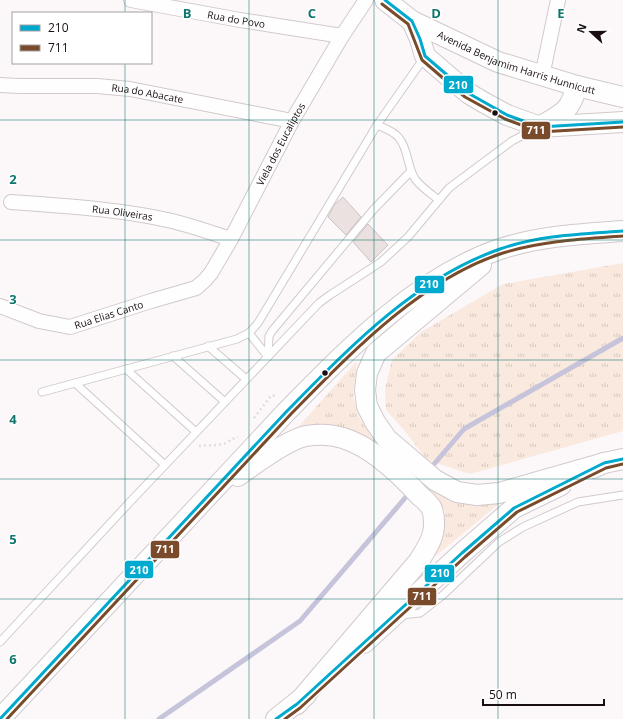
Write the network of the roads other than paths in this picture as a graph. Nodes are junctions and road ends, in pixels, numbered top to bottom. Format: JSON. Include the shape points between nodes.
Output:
{"nodes":[{"id":1,"x":131,"y":0,"type":"edge"},
{"id":2,"x":366,"y":0,"type":"edge"},
{"id":3,"x":385,"y":0,"type":"edge"},
{"id":4,"x":558,"y":0,"type":"edge"},
{"id":5,"x":412,"y":21,"type":"junction"},
{"id":6,"x":342,"y":36,"type":"junction"},
{"id":7,"x":425,"y":56,"type":"junction"},
{"id":8,"x":498,"y":62,"type":"junction"},
{"id":9,"x":542,"y":76,"type":"junction"},
{"id":10,"x":0,"y":85,"type":"edge"},
{"id":11,"x":577,"y":86,"type":"junction"},
{"id":12,"x":623,"y":97,"type":"edge"},
{"id":13,"x":292,"y":121,"type":"junction"},
{"id":14,"x":623,"y":122,"type":"edge"},
{"id":15,"x":377,"y":125,"type":"junction"},
{"id":16,"x":540,"y":127,"type":"junction"},
{"id":17,"x":412,"y":171,"type":"junction"},
{"id":18,"x":439,"y":200,"type":"junction"},
{"id":19,"x":11,"y":202,"type":"dead end"},
{"id":20,"x":623,"y":231,"type":"edge"},
{"id":21,"x":231,"y":239,"type":"junction"},
{"id":22,"x":500,"y":250,"type":"junction"},
{"id":23,"x":196,"y":288,"type":"joint"},
{"id":24,"x":0,"y":306,"type":"edge"},
{"id":25,"x":248,"y":333,"type":"junction"},
{"id":26,"x":208,"y":346,"type":"junction"},
{"id":27,"x":173,"y":356,"type":"junction"},
{"id":28,"x":268,"y":356,"type":"junction"},
{"id":29,"x":126,"y":368,"type":"junction"},
{"id":30,"x":246,"y":380,"type":"junction"},
{"id":31,"x":75,"y":383,"type":"junction"},
{"id":32,"x":42,"y":392,"type":"dead end"},
{"id":33,"x":225,"y":402,"type":"junction"},
{"id":34,"x":196,"y":432,"type":"junction"},
{"id":35,"x":614,"y":461,"type":"edge"},
{"id":36,"x":165,"y":465,"type":"junction"},
{"id":37,"x":623,"y":495,"type":"edge"},
{"id":38,"x":181,"y":524,"type":"junction"},
{"id":39,"x":393,"y":616,"type":"junction"},
{"id":40,"x":0,"y":642,"type":"edge"},
{"id":41,"x":297,"y":704,"type":"junction"},
{"id":42,"x":1,"y":716,"type":"edge"},
{"id":43,"x":276,"y":719,"type":"edge"}],
"edges":[{"from":1,"to":6,"type":"street","name":"Rua do Povo"},
{"from":2,"to":6,"type":"street","name":"Viela dos Eucaliptos"},
{"from":3,"to":5,"type":"main road","name":"Avenida Benjamim Harris Hunnicutt"},
{"from":4,"to":9,"type":"street"},
{"from":5,"to":7,"type":"main road","name":"Avenida Benjamim Harris Hunnicutt"},
{"from":5,"to":8,"type":"main road","name":"Avenida Benjamim Harris Hunnicutt"},
{"from":6,"to":13,"type":"street","name":"Viela dos Eucaliptos"},
{"from":7,"to":8,"type":"main road","via":[[440,50],[452,50]]},
{"from":7,"to":15,"type":"lane"},
{"from":7,"to":16,"type":"main road","via":[[468,93],[507,115]]},
{"from":8,"to":9,"type":"main road","name":"Avenida Benjamim Harris Hunnicutt"},
{"from":9,"to":11,"type":"main road","name":"Avenida Benjamim Harris Hunnicutt"},
{"from":10,"to":13,"type":"street","name":"Rua do Abacate","via":[[130,89]]},
{"from":11,"to":12,"type":"main road","name":"Avenida Benjamim Harris Hunnicutt"},
{"from":11,"to":16,"type":"main road","via":[[568,108]]},
{"from":13,"to":21,"type":"street","name":"Viela dos Eucaliptos"},
{"from":14,"to":16,"type":"main road"},
{"from":15,"to":17,"type":"lane","via":[[399,138]]},
{"from":15,"to":25,"type":"lane","via":[[258,323]]},
{"from":16,"to":18,"type":"lane","via":[[497,151],[450,188]]},
{"from":17,"to":18,"type":"lane","via":[[415,179]]},
{"from":17,"to":28,"type":"lane","via":[[374,209],[272,331],[269,336]]},
{"from":18,"to":28,"type":"lane","via":[[408,237],[381,262],[319,302]]},
{"from":19,"to":21,"type":"street","name":"Rua Oliveiras","via":[[140,215],[173,221]]},
{"from":20,"to":22,"type":"main road","via":[[537,240]]},
{"from":21,"to":23,"type":"street","name":"Viela dos Eucaliptos","via":[[211,273]]},
{"from":22,"to":35,"type":"main road","via":[[376,353],[367,373],[365,390],[367,406],[375,422],[387,439],[435,480],[457,492],[477,495],[499,493]]},
{"from":22,"to":38,"type":"main road","via":[[457,268],[374,326],[287,411]]},
{"from":23,"to":24,"type":"street","name":"Rua Elias Canto","via":[[70,328],[39,321]]},
{"from":25,"to":26,"type":"lane","via":[[237,339]]},
{"from":25,"to":28,"type":"lane"},
{"from":26,"to":27,"type":"lane"},
{"from":26,"to":30,"type":"lane"},
{"from":27,"to":29,"type":"lane"},
{"from":27,"to":33,"type":"lane"},
{"from":28,"to":30,"type":"lane"},
{"from":29,"to":31,"type":"lane"},
{"from":29,"to":34,"type":"lane"},
{"from":30,"to":33,"type":"lane"},
{"from":31,"to":32,"type":"lane"},
{"from":31,"to":36,"type":"lane"},
{"from":33,"to":34,"type":"lane"},
{"from":34,"to":36,"type":"lane"},
{"from":35,"to":39,"type":"main road","via":[[514,508]]},
{"from":36,"to":40,"type":"lane"},
{"from":37,"to":39,"type":"lane","via":[[578,502],[523,527],[499,542],[420,613]]},
{"from":38,"to":41,"type":"main road","via":[[246,470],[294,440],[305,436],[328,435],[354,443],[381,459],[431,507],[433,535],[419,561]]},
{"from":38,"to":42,"type":"main road"},
{"from":39,"to":41,"type":"main road"},
{"from":41,"to":43,"type":"main road"}]}
